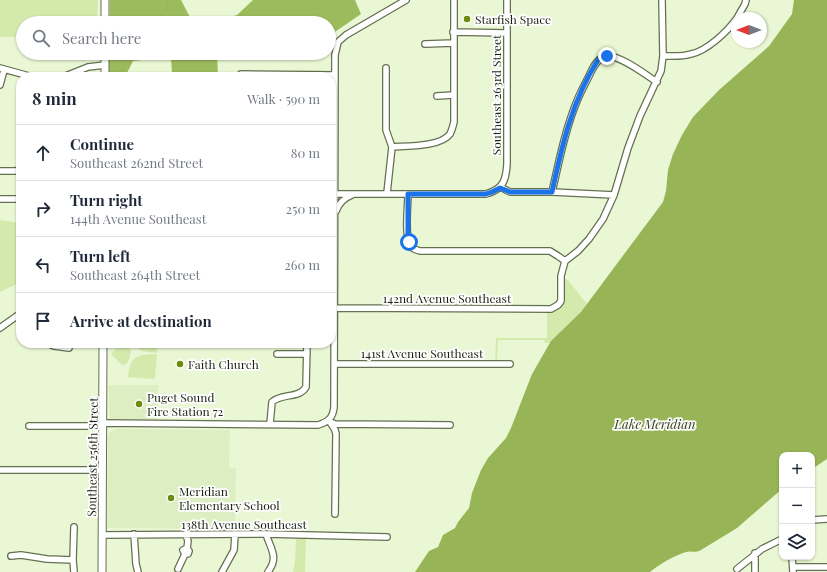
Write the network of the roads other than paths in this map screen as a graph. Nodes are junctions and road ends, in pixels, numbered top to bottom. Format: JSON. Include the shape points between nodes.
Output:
{"nodes":[{"id":1,"x":105,"y":0,"type":"edge"},
{"id":2,"x":406,"y":0,"type":"edge"},
{"id":3,"x":454,"y":0,"type":"edge"},
{"id":4,"x":507,"y":0,"type":"edge"},
{"id":5,"x":662,"y":0,"type":"edge"},
{"id":6,"x":746,"y":0,"type":"edge"},
{"id":7,"x":740,"y":12,"type":"edge"},
{"id":8,"x":105,"y":16,"type":"edge"},
{"id":9,"x":731,"y":24,"type":"edge"},
{"id":10,"x":453,"y":32,"type":"junction"},
{"id":11,"x":507,"y":33,"type":"junction"},
{"id":12,"x":454,"y":43,"type":"junction"},
{"id":13,"x":425,"y":44,"type":"dead end"},
{"id":14,"x":336,"y":50,"type":"edge"},
{"id":15,"x":663,"y":56,"type":"junction"},
{"id":16,"x":105,"y":60,"type":"edge"},
{"id":17,"x":335,"y":60,"type":"edge"},
{"id":18,"x":105,"y":65,"type":"junction"},
{"id":19,"x":386,"y":68,"type":"dead end"},
{"id":20,"x":2,"y":69,"type":"edge"},
{"id":21,"x":16,"y":72,"type":"edge"},
{"id":22,"x":79,"y":72,"type":"edge"},
{"id":23,"x":105,"y":72,"type":"edge"},
{"id":24,"x":335,"y":72,"type":"edge"},
{"id":25,"x":657,"y":82,"type":"junction"},
{"id":26,"x":0,"y":85,"type":"edge"},
{"id":27,"x":454,"y":95,"type":"junction"},
{"id":28,"x":437,"y":96,"type":"dead end"},
{"id":29,"x":392,"y":147,"type":"junction"},
{"id":30,"x":0,"y":171,"type":"edge"},
{"id":31,"x":16,"y":171,"type":"edge"},
{"id":32,"x":500,"y":188,"type":"junction"},
{"id":33,"x":552,"y":192,"type":"junction"},
{"id":34,"x":387,"y":193,"type":"junction"},
{"id":35,"x":336,"y":194,"type":"edge"},
{"id":36,"x":358,"y":194,"type":"junction"},
{"id":37,"x":408,"y":194,"type":"junction"},
{"id":38,"x":614,"y":196,"type":"junction"},
{"id":39,"x":0,"y":199,"type":"edge"},
{"id":40,"x":16,"y":199,"type":"edge"},
{"id":41,"x":336,"y":209,"type":"edge"},
{"id":42,"x":565,"y":262,"type":"junction"},
{"id":43,"x":336,"y":308,"type":"edge"},
{"id":44,"x":16,"y":317,"type":"edge"},
{"id":45,"x":0,"y":328,"type":"edge"},
{"id":46,"x":103,"y":348,"type":"edge"},
{"id":47,"x":307,"y":348,"type":"edge"},
{"id":48,"x":334,"y":348,"type":"edge"},
{"id":49,"x":277,"y":354,"type":"dead end"},
{"id":50,"x":307,"y":354,"type":"junction"},
{"id":51,"x":334,"y":364,"type":"junction"},
{"id":52,"x":510,"y":364,"type":"dead end"},
{"id":53,"x":328,"y":421,"type":"junction"},
{"id":54,"x":104,"y":423,"type":"junction"},
{"id":55,"x":270,"y":424,"type":"junction"},
{"id":56,"x":450,"y":425,"type":"dead end"},
{"id":57,"x":29,"y":426,"type":"dead end"},
{"id":58,"x":0,"y":470,"type":"edge"},
{"id":59,"x":102,"y":470,"type":"junction"},
{"id":60,"x":335,"y":514,"type":"dead end"},
{"id":61,"x":827,"y":519,"type":"edge"},
{"id":62,"x":815,"y":520,"type":"edge"},
{"id":63,"x":74,"y":527,"type":"dead end"},
{"id":64,"x":134,"y":534,"type":"junction"},
{"id":65,"x":235,"y":534,"type":"junction"},
{"id":66,"x":266,"y":534,"type":"junction"},
{"id":67,"x":102,"y":535,"type":"junction"},
{"id":68,"x":186,"y":535,"type":"junction"},
{"id":69,"x":386,"y":537,"type":"dead end"},
{"id":70,"x":779,"y":540,"type":"edge"},
{"id":71,"x":756,"y":554,"type":"junction"},
{"id":72,"x":11,"y":556,"type":"dead end"},
{"id":73,"x":73,"y":560,"type":"junction"},
{"id":74,"x":792,"y":560,"type":"edge"},
{"id":75,"x":827,"y":567,"type":"edge"},
{"id":76,"x":178,"y":569,"type":"dead end"},
{"id":77,"x":737,"y":569,"type":"dead end"},
{"id":78,"x":793,"y":570,"type":"edge"},
{"id":79,"x":74,"y":572,"type":"edge"},
{"id":80,"x":102,"y":572,"type":"edge"},
{"id":81,"x":138,"y":572,"type":"edge"},
{"id":82,"x":222,"y":572,"type":"edge"},
{"id":83,"x":268,"y":572,"type":"edge"},
{"id":84,"x":756,"y":572,"type":"edge"}],
"edges":[{"from":1,"to":8,"type":"main road"},
{"from":2,"to":14,"type":"street","via":[[346,35],[338,42]]},
{"from":3,"to":10,"type":"street"},
{"from":4,"to":11,"type":"street","name":"Southeast 263rd Street"},
{"from":5,"to":15,"type":"street"},
{"from":6,"to":7,"type":"street"},
{"from":9,"to":15,"type":"street","via":[[716,40],[693,54]]},
{"from":10,"to":11,"type":"street"},
{"from":10,"to":12,"type":"street"},
{"from":11,"to":32,"type":"street","name":"Southeast 263rd Street","via":[[507,164],[504,182]]},
{"from":12,"to":13,"type":"street"},
{"from":12,"to":27,"type":"street"},
{"from":15,"to":25,"type":"street"},
{"from":16,"to":18,"type":"main road"},
{"from":17,"to":24,"type":"street"},
{"from":18,"to":22,"type":"street","via":[[88,66]]},
{"from":18,"to":23,"type":"main road"},
{"from":19,"to":29,"type":"street","via":[[386,130]]},
{"from":20,"to":21,"type":"street"},
{"from":20,"to":26,"type":"street"},
{"from":25,"to":33,"type":"street","via":[[619,58],[607,56],[598,60],[577,100]]},
{"from":25,"to":38,"type":"street","via":[[640,116]]},
{"from":27,"to":28,"type":"street"},
{"from":27,"to":29,"type":"street","via":[[454,122],[446,138],[431,144]]},
{"from":29,"to":34,"type":"street"},
{"from":30,"to":31,"type":"street"},
{"from":32,"to":33,"type":"street","via":[[510,192]]},
{"from":32,"to":37,"type":"street","via":[[486,194]]},
{"from":33,"to":38,"type":"street"},
{"from":34,"to":36,"type":"street"},
{"from":34,"to":37,"type":"street"},
{"from":35,"to":36,"type":"street"},
{"from":36,"to":41,"type":"street","via":[[346,198]]},
{"from":37,"to":42,"type":"street","via":[[408,236],[411,247],[420,251],[550,252]]},
{"from":38,"to":42,"type":"street","via":[[588,239]]},
{"from":39,"to":40,"type":"street"},
{"from":42,"to":43,"type":"street","name":"142nd Avenue Southeast","via":[[562,298],[558,305],[546,310]]},
{"from":44,"to":45,"type":"street"},
{"from":46,"to":54,"type":"main road","name":"Southeast 256th Street"},
{"from":47,"to":50,"type":"street"},
{"from":48,"to":51,"type":"street"},
{"from":49,"to":50,"type":"street"},
{"from":50,"to":55,"type":"street","via":[[307,381],[304,391],[272,402]]},
{"from":51,"to":52,"type":"street","name":"141st Avenue Southeast"},
{"from":51,"to":53,"type":"street","via":[[333,412]]},
{"from":53,"to":55,"type":"street","via":[[318,425]]},
{"from":53,"to":56,"type":"street","via":[[335,424]]},
{"from":53,"to":60,"type":"street","via":[[336,434]]},
{"from":54,"to":55,"type":"street"},
{"from":54,"to":57,"type":"street","via":[[100,426]]},
{"from":54,"to":59,"type":"main road","name":"Southeast 256th Street"},
{"from":58,"to":59,"type":"street"},
{"from":59,"to":67,"type":"main road","name":"Southeast 256th Street"},
{"from":61,"to":62,"type":"street"},
{"from":63,"to":73,"type":"street"},
{"from":64,"to":67,"type":"street","name":"138th Avenue Southeast"},
{"from":64,"to":68,"type":"street","name":"138th Avenue Southeast"},
{"from":64,"to":81,"type":"street"},
{"from":65,"to":66,"type":"street","name":"138th Avenue Southeast"},
{"from":65,"to":68,"type":"street","name":"138th Avenue Southeast"},
{"from":65,"to":82,"type":"street","via":[[234,550]]},
{"from":66,"to":69,"type":"street","name":"138th Avenue Southeast"},
{"from":66,"to":83,"type":"street","via":[[274,559],[273,566]]},
{"from":67,"to":80,"type":"main road","name":"Southeast 256th Street"},
{"from":68,"to":76,"type":"street","via":[[187,548],[183,550]]},
{"from":70,"to":71,"type":"street"},
{"from":71,"to":77,"type":"street"},
{"from":71,"to":84,"type":"street"},
{"from":72,"to":73,"type":"street"},
{"from":73,"to":79,"type":"street"},
{"from":74,"to":78,"type":"street"},
{"from":75,"to":78,"type":"street"}]}
